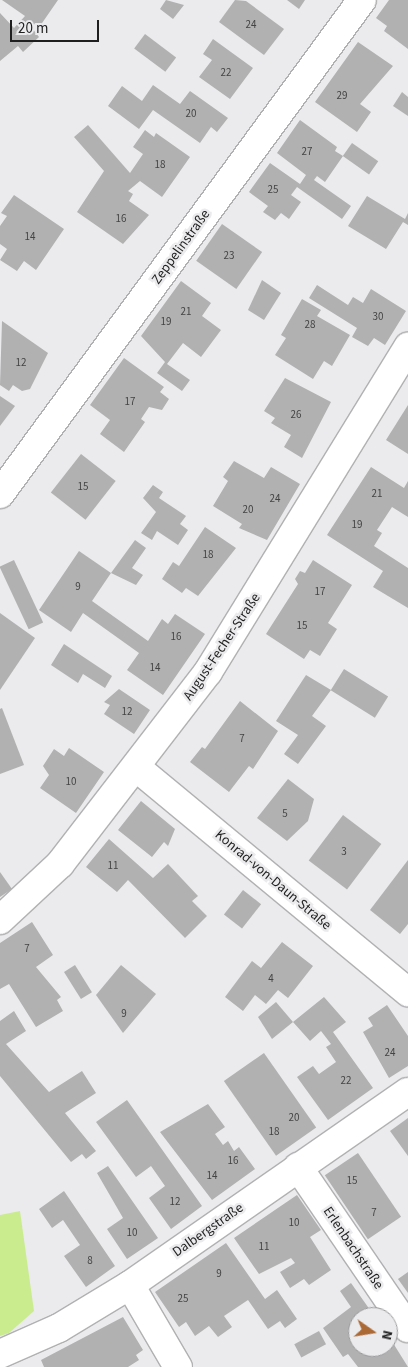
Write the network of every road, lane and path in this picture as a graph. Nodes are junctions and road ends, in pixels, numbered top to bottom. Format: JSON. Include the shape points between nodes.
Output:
{"nodes":[{"id":1,"x":362,"y":0,"type":"edge"},
{"id":2,"x":408,"y":347,"type":"edge"},
{"id":3,"x":0,"y":494,"type":"edge"},
{"id":4,"x":137,"y":768,"type":"junction"},
{"id":5,"x":0,"y":920,"type":"edge"},
{"id":6,"x":408,"y":992,"type":"edge"},
{"id":7,"x":408,"y":1092,"type":"edge"},
{"id":8,"x":298,"y":1167,"type":"junction"},
{"id":9,"x":130,"y":1285,"type":"junction"},
{"id":10,"x":408,"y":1328,"type":"edge"},
{"id":11,"x":0,"y":1354,"type":"edge"},
{"id":12,"x":178,"y":1367,"type":"edge"}],
"edges":[{"from":1,"to":3,"type":"street","name":"Zeppelinstraße"},
{"from":2,"to":4,"type":"street","name":"August-Fecher-Straße","via":[[236,630]]},
{"from":4,"to":5,"type":"street","name":"August-Fecher-Straße","via":[[45,882]]},
{"from":4,"to":6,"type":"street","name":"Konrad-von-Daun-Straße"},
{"from":7,"to":8,"type":"street","name":"Dalbergstraße"},
{"from":8,"to":9,"type":"street","name":"Dalbergstraße"},
{"from":8,"to":10,"type":"street","name":"Erlenbachstraße"},
{"from":9,"to":11,"type":"street","name":"Dalbergstraße","via":[[58,1328]]},
{"from":9,"to":12,"type":"street"}]}
